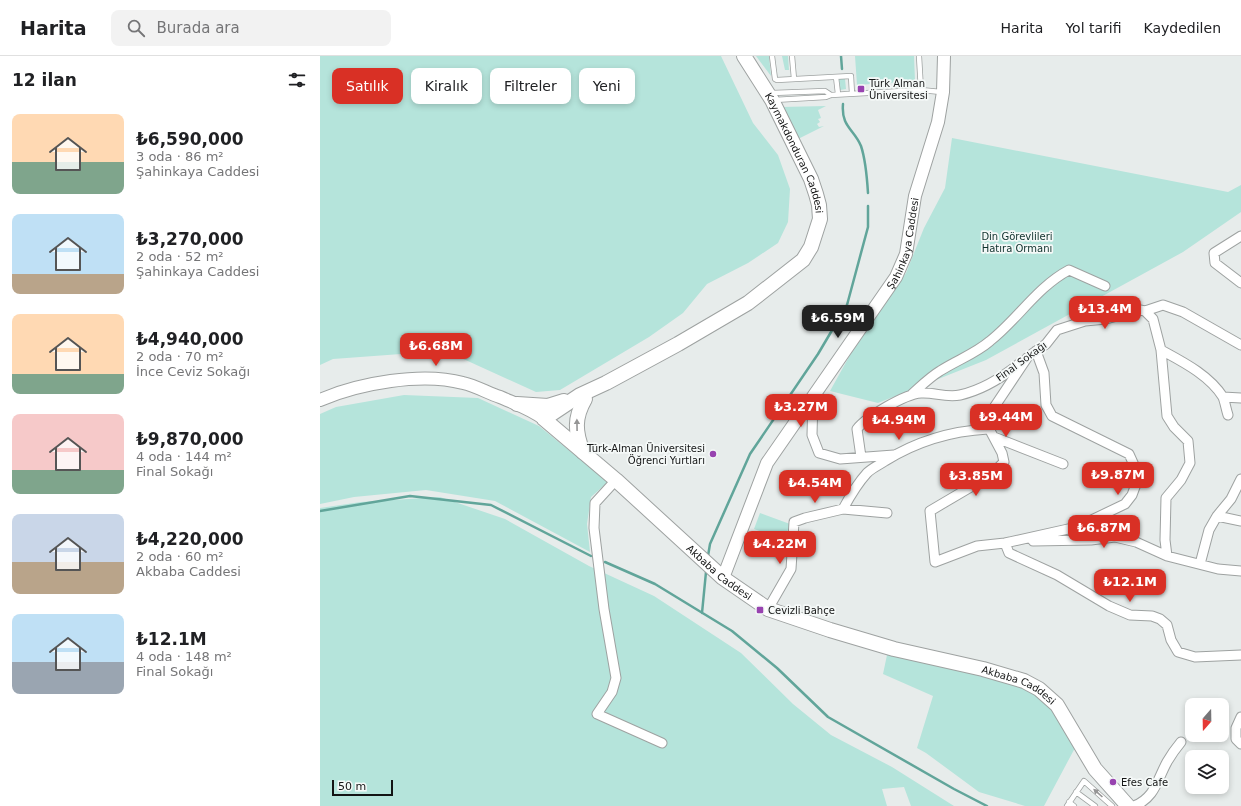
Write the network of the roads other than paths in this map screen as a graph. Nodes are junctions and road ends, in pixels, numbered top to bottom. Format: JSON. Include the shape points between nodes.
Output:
{"nodes":[{"id":1,"x":744,"y":56,"type":"edge"},
{"id":2,"x":772,"y":56,"type":"edge"},
{"id":3,"x":792,"y":56,"type":"edge"},
{"id":4,"x":919,"y":56,"type":"edge"},
{"id":5,"x":944,"y":56,"type":"edge"},
{"id":6,"x":836,"y":77,"type":"junction"},
{"id":7,"x":794,"y":79,"type":"junction"},
{"id":8,"x":921,"y":90,"type":"junction"},
{"id":9,"x":943,"y":92,"type":"junction"},
{"id":10,"x":838,"y":94,"type":"junction"},
{"id":11,"x":852,"y":94,"type":"junction"},
{"id":12,"x":831,"y":95,"type":"junction"},
{"id":13,"x":770,"y":97,"type":"junction"},
{"id":14,"x":1241,"y":236,"type":"edge"},
{"id":15,"x":1241,"y":283,"type":"edge"},
{"id":16,"x":1105,"y":286,"type":"dead end"},
{"id":17,"x":1145,"y":312,"type":"junction"},
{"id":18,"x":1241,"y":344,"type":"edge"},
{"id":19,"x":1161,"y":350,"type":"junction"},
{"id":20,"x":1036,"y":351,"type":"junction"},
{"id":21,"x":1027,"y":358,"type":"junction"},
{"id":22,"x":911,"y":395,"type":"junction"},
{"id":23,"x":813,"y":396,"type":"junction"},
{"id":24,"x":582,"y":397,"type":"junction"},
{"id":25,"x":1223,"y":397,"type":"junction"},
{"id":26,"x":1241,"y":398,"type":"edge"},
{"id":27,"x":320,"y":400,"type":"edge"},
{"id":28,"x":517,"y":404,"type":"junction"},
{"id":29,"x":1228,"y":415,"type":"dead end"},
{"id":30,"x":548,"y":422,"type":"junction"},
{"id":31,"x":988,"y":429,"type":"junction"},
{"id":32,"x":994,"y":437,"type":"junction"},
{"id":33,"x":583,"y":452,"type":"junction"},
{"id":34,"x":896,"y":454,"type":"junction"},
{"id":35,"x":861,"y":457,"type":"junction"},
{"id":36,"x":1063,"y":464,"type":"dead end"},
{"id":37,"x":1241,"y":479,"type":"edge"},
{"id":38,"x":616,"y":480,"type":"junction"},
{"id":39,"x":843,"y":509,"type":"junction"},
{"id":40,"x":887,"y":513,"type":"dead end"},
{"id":41,"x":1217,"y":516,"type":"junction"},
{"id":42,"x":1241,"y":521,"type":"edge"},
{"id":43,"x":1005,"y":543,"type":"junction"},
{"id":44,"x":1167,"y":556,"type":"junction"},
{"id":45,"x":1200,"y":564,"type":"junction"},
{"id":46,"x":1241,"y":571,"type":"edge"},
{"id":47,"x":723,"y":578,"type":"junction"},
{"id":48,"x":768,"y":609,"type":"junction"},
{"id":49,"x":1241,"y":656,"type":"edge"},
{"id":50,"x":1241,"y":717,"type":"edge"},
{"id":51,"x":1181,"y":742,"type":"dead end"},
{"id":52,"x":662,"y":743,"type":"dead end"},
{"id":53,"x":1241,"y":744,"type":"edge"},
{"id":54,"x":1076,"y":792,"type":"junction"},
{"id":55,"x":1068,"y":804,"type":"edge"},
{"id":56,"x":1074,"y":806,"type":"edge"},
{"id":57,"x":1095,"y":806,"type":"edge"},
{"id":58,"x":1112,"y":806,"type":"edge"},
{"id":59,"x":1128,"y":806,"type":"edge"},
{"id":60,"x":1134,"y":806,"type":"edge"}],
"edges":[{"from":1,"to":13,"type":"main road","name":"Kaymakdonduran Caddesi"},
{"from":2,"to":7,"type":"lane","via":[[775,79]]},
{"from":3,"to":7,"type":"lane"},
{"from":4,"to":8,"type":"lane"},
{"from":5,"to":9,"type":"street","name":"Şahinkaya Caddesi"},
{"from":6,"to":7,"type":"lane"},
{"from":6,"to":10,"type":"lane"},
{"from":6,"to":11,"type":"lane","via":[[851,76]]},
{"from":8,"to":9,"type":"lane"},
{"from":8,"to":11,"type":"lane"},
{"from":9,"to":23,"type":"street","name":"Şahinkaya Caddesi","via":[[938,122],[914,196],[906,254],[896,277]]},
{"from":10,"to":11,"type":"lane"},
{"from":10,"to":12,"type":"lane"},
{"from":12,"to":13,"type":"lane"},
{"from":12,"to":13,"type":"lane","via":[[825,92]]},
{"from":13,"to":24,"type":"main road","name":"Kaymakdonduran Caddesi","via":[[811,179],[819,205],[820,219],[811,247],[803,260],[748,303]]},
{"from":14,"to":15,"type":"street","via":[[1214,253],[1215,263]]},
{"from":16,"to":22,"type":"street","via":[[1069,270],[1061,274],[1034,295],[1016,317],[989,342],[941,371]]},
{"from":17,"to":18,"type":"street","name":"Final Sokağı","via":[[1163,305],[1183,312]]},
{"from":17,"to":19,"type":"street","via":[[1153,319]]},
{"from":17,"to":20,"type":"street","name":"Final Sokağı","via":[[1140,310],[1106,319],[1085,321],[1057,330],[1046,344]]},
{"from":19,"to":25,"type":"street","via":[[1188,364],[1208,380]]},
{"from":19,"to":44,"type":"street","via":[[1167,416],[1188,441],[1190,463],[1181,480],[1166,498]]},
{"from":20,"to":21,"type":"street","name":"Final Sokağı"},
{"from":20,"to":43,"type":"street","via":[[1044,373],[1046,405],[1052,416],[1129,454],[1138,476],[1132,495],[1125,504],[1106,514],[1077,527]]},
{"from":21,"to":22,"type":"street","name":"Final Sokağı","via":[[997,380],[962,395]]},
{"from":21,"to":31,"type":"street","via":[[985,421]]},
{"from":22,"to":35,"type":"street","name":"Final Sokağı","via":[[862,423],[857,429]]},
{"from":23,"to":35,"type":"street","via":[[812,435],[819,453],[840,459]]},
{"from":23,"to":47,"type":"street","name":"Şahinkaya Caddesi","via":[[767,463]]},
{"from":24,"to":28,"type":"main road","via":[[552,405]]},
{"from":24,"to":30,"type":"main road"},
{"from":33,"to":24,"type":"main road","one_way":true,"via":[[576,422]]},
{"from":25,"to":26,"type":"street"},
{"from":25,"to":29,"type":"street"},
{"from":27,"to":28,"type":"street","name":"Akbaba Caddesi","via":[[368,386],[411,379],[440,379],[464,383]]},
{"from":28,"to":30,"type":"street","name":"Akbaba Caddesi"},
{"from":30,"to":33,"type":"main road","name":"Akbaba Caddesi"},
{"from":31,"to":32,"type":"street"},
{"from":31,"to":34,"type":"street","via":[[962,430],[925,440]]},
{"from":32,"to":36,"type":"street"},
{"from":32,"to":43,"type":"street","via":[[1004,462],[991,475],[930,511],[932,547],[935,562],[977,546]]},
{"from":33,"to":38,"type":"main road","name":"Akbaba Caddesi"},
{"from":34,"to":35,"type":"street"},
{"from":34,"to":39,"type":"street","via":[[868,472]]},
{"from":37,"to":41,"type":"street","via":[[1232,499]]},
{"from":38,"to":47,"type":"main road","name":"Akbaba Caddesi"},
{"from":38,"to":52,"type":"street","via":[[596,503],[594,528],[616,678],[612,692],[597,714]]},
{"from":39,"to":40,"type":"street"},
{"from":39,"to":48,"type":"street","via":[[794,522],[791,569]]},
{"from":41,"to":42,"type":"street"},
{"from":41,"to":45,"type":"street","via":[[1209,530]]},
{"from":43,"to":44,"type":"street","via":[[1115,537],[1136,542]]},
{"from":43,"to":49,"type":"street","via":[[1009,553],[1057,575],[1109,606],[1130,615],[1160,619],[1167,624],[1171,640],[1178,652],[1194,657]]},
{"from":44,"to":45,"type":"street"},
{"from":45,"to":46,"type":"street"},
{"from":47,"to":48,"type":"main road","name":"Akbaba Caddesi"},
{"from":48,"to":59,"type":"main road","name":"Akbaba Caddesi","via":[[894,649],[1024,681],[1039,689],[1057,705],[1095,769]]},
{"from":50,"to":53,"type":"street","via":[[1236,728],[1236,738]]},
{"from":51,"to":60,"type":"street","via":[[1166,763],[1152,794],[1144,802]]},
{"from":54,"to":55,"type":"lane"},
{"from":54,"to":57,"type":"lane"},
{"from":58,"to":54,"type":"lane","one_way":true,"via":[[1084,781]]},
{"from":55,"to":56,"type":"lane"}]}
